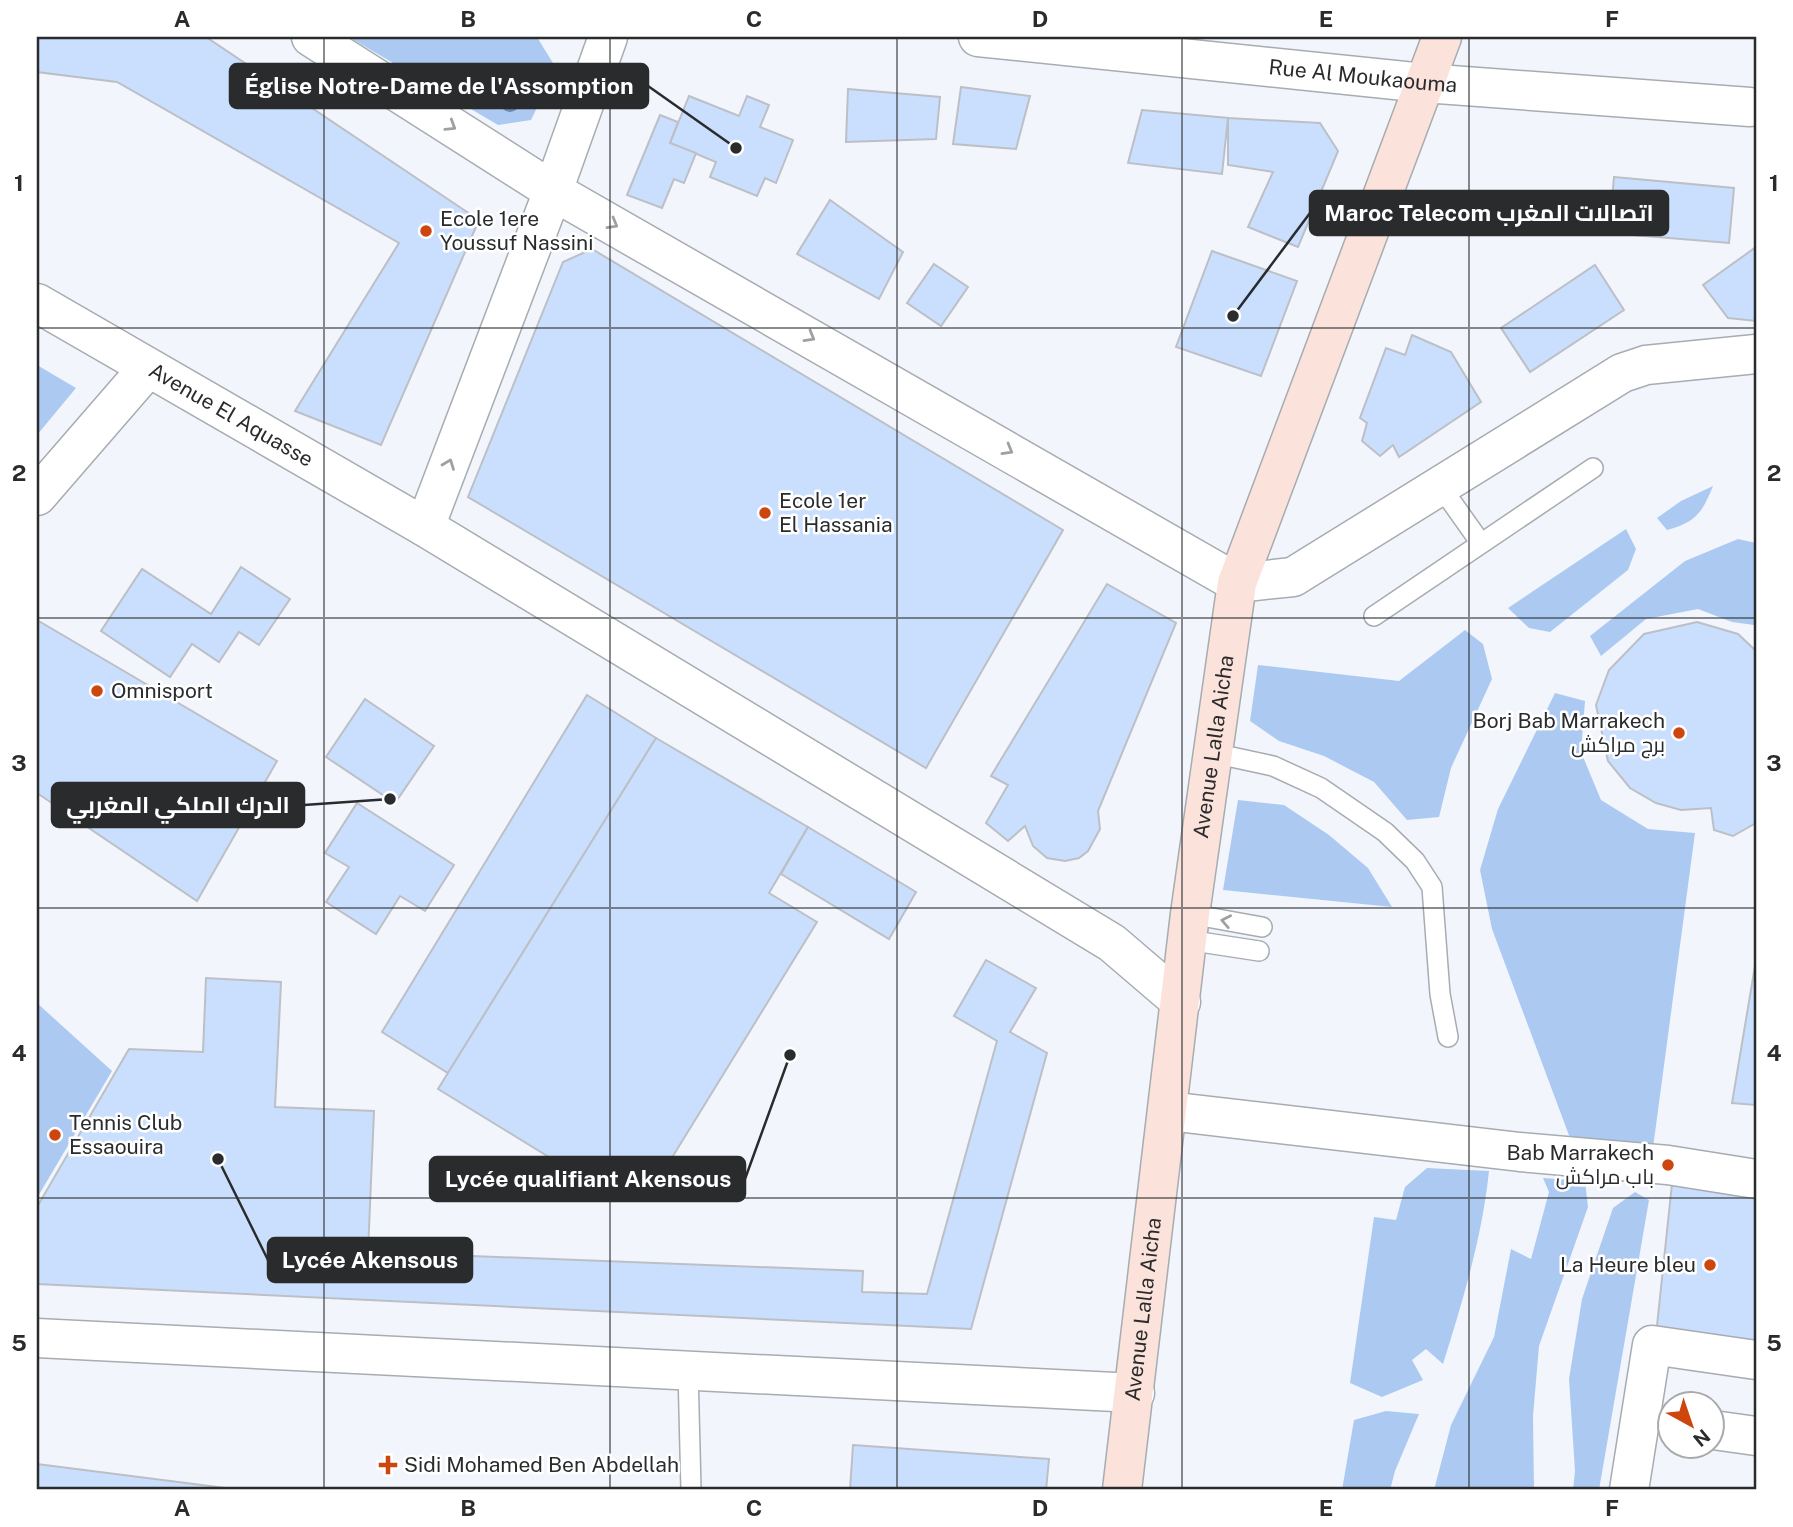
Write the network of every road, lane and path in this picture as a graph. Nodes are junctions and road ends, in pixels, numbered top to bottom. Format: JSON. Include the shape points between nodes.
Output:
{"nodes":[{"id":1,"x":311,"y":37,"type":"edge"},
{"id":2,"x":608,"y":37,"type":"edge"},
{"id":3,"x":978,"y":37,"type":"edge"},
{"id":4,"x":1442,"y":37,"type":"edge"},
{"id":5,"x":1424,"y":83,"type":"junction"},
{"id":6,"x":1750,"y":107,"type":"dead end"},
{"id":7,"x":553,"y":191,"type":"junction"},
{"id":8,"x":37,"y":303,"type":"edge"},
{"id":9,"x":1756,"y":354,"type":"edge"},
{"id":10,"x":147,"y":369,"type":"junction"},
{"id":11,"x":1593,"y":468,"type":"dead end"},
{"id":12,"x":1441,"y":486,"type":"junction"},
{"id":13,"x":37,"y":496,"type":"edge"},
{"id":14,"x":425,"y":527,"type":"junction"},
{"id":15,"x":1480,"y":542,"type":"junction"},
{"id":16,"x":1237,"y":583,"type":"junction"},
{"id":17,"x":1374,"y":616,"type":"dead end"},
{"id":18,"x":1213,"y":752,"type":"junction"},
{"id":19,"x":1189,"y":927,"type":"junction"},
{"id":20,"x":1262,"y":928,"type":"dead end"},
{"id":21,"x":1259,"y":951,"type":"dead end"},
{"id":22,"x":1181,"y":1002,"type":"junction"},
{"id":23,"x":1448,"y":1037,"type":"dead end"},
{"id":24,"x":1168,"y":1111,"type":"junction"},
{"id":25,"x":1756,"y":1179,"type":"edge"},
{"id":26,"x":37,"y":1338,"type":"edge"},
{"id":27,"x":1756,"y":1360,"type":"edge"},
{"id":28,"x":688,"y":1370,"type":"junction"},
{"id":29,"x":1135,"y":1393,"type":"junction"},
{"id":30,"x":1656,"y":1423,"type":"edge"},
{"id":31,"x":1727,"y":1432,"type":"edge"},
{"id":32,"x":1756,"y":1436,"type":"edge"},
{"id":33,"x":691,"y":1490,"type":"edge"},
{"id":34,"x":1122,"y":1490,"type":"edge"},
{"id":35,"x":1629,"y":1490,"type":"edge"}],
"edges":[{"from":1,"to":7,"type":"street","one_way":true},
{"from":2,"to":7,"type":"street"},
{"from":3,"to":5,"type":"street","name":"Rue Al Moukaouma"},
{"from":4,"to":5,"type":"street","name":"Avenue Lalla Aicha"},
{"from":5,"to":6,"type":"street","name":"Rue Al Moukaouma"},
{"from":5,"to":16,"type":"street","name":"Avenue Lalla Aicha"},
{"from":14,"to":7,"type":"street","one_way":true},
{"from":7,"to":16,"type":"street","one_way":true},
{"from":8,"to":10,"type":"street","name":"Avenue El Aquasse"},
{"from":9,"to":12,"type":"street","via":[[1646,365],[1622,373]]},
{"from":10,"to":13,"type":"street"},
{"from":10,"to":14,"type":"street","name":"Avenue El Aquasse"},
{"from":11,"to":15,"type":"lane"},
{"from":12,"to":15,"type":"lane"},
{"from":12,"to":16,"type":"street","via":[[1293,577]]},
{"from":14,"to":22,"type":"street","name":"Avenue El Aquasse","via":[[1112,943]]},
{"from":15,"to":17,"type":"lane"},
{"from":16,"to":18,"type":"street","name":"Avenue Lalla Aicha"},
{"from":18,"to":19,"type":"street","name":"Avenue Lalla Aicha"},
{"from":18,"to":23,"type":"lane","via":[[1273,766],[1321,788],[1385,832],[1415,861],[1433,887],[1440,994]]},
{"from":20,"to":19,"type":"lane","one_way":true},
{"from":19,"to":21,"type":"lane"},
{"from":19,"to":22,"type":"street","name":"Avenue Lalla Aicha"},
{"from":22,"to":24,"type":"street","name":"Avenue Lalla Aicha"},
{"from":24,"to":25,"type":"street","via":[[1668,1165]]},
{"from":24,"to":29,"type":"street","name":"Avenue Lalla Aicha"},
{"from":26,"to":28,"type":"street"},
{"from":27,"to":30,"type":"street","via":[[1652,1345]]},
{"from":28,"to":29,"type":"street"},
{"from":28,"to":33,"type":"lane"},
{"from":29,"to":34,"type":"street","name":"Avenue Lalla Aicha"},
{"from":30,"to":35,"type":"street"},
{"from":31,"to":32,"type":"street"}]}
